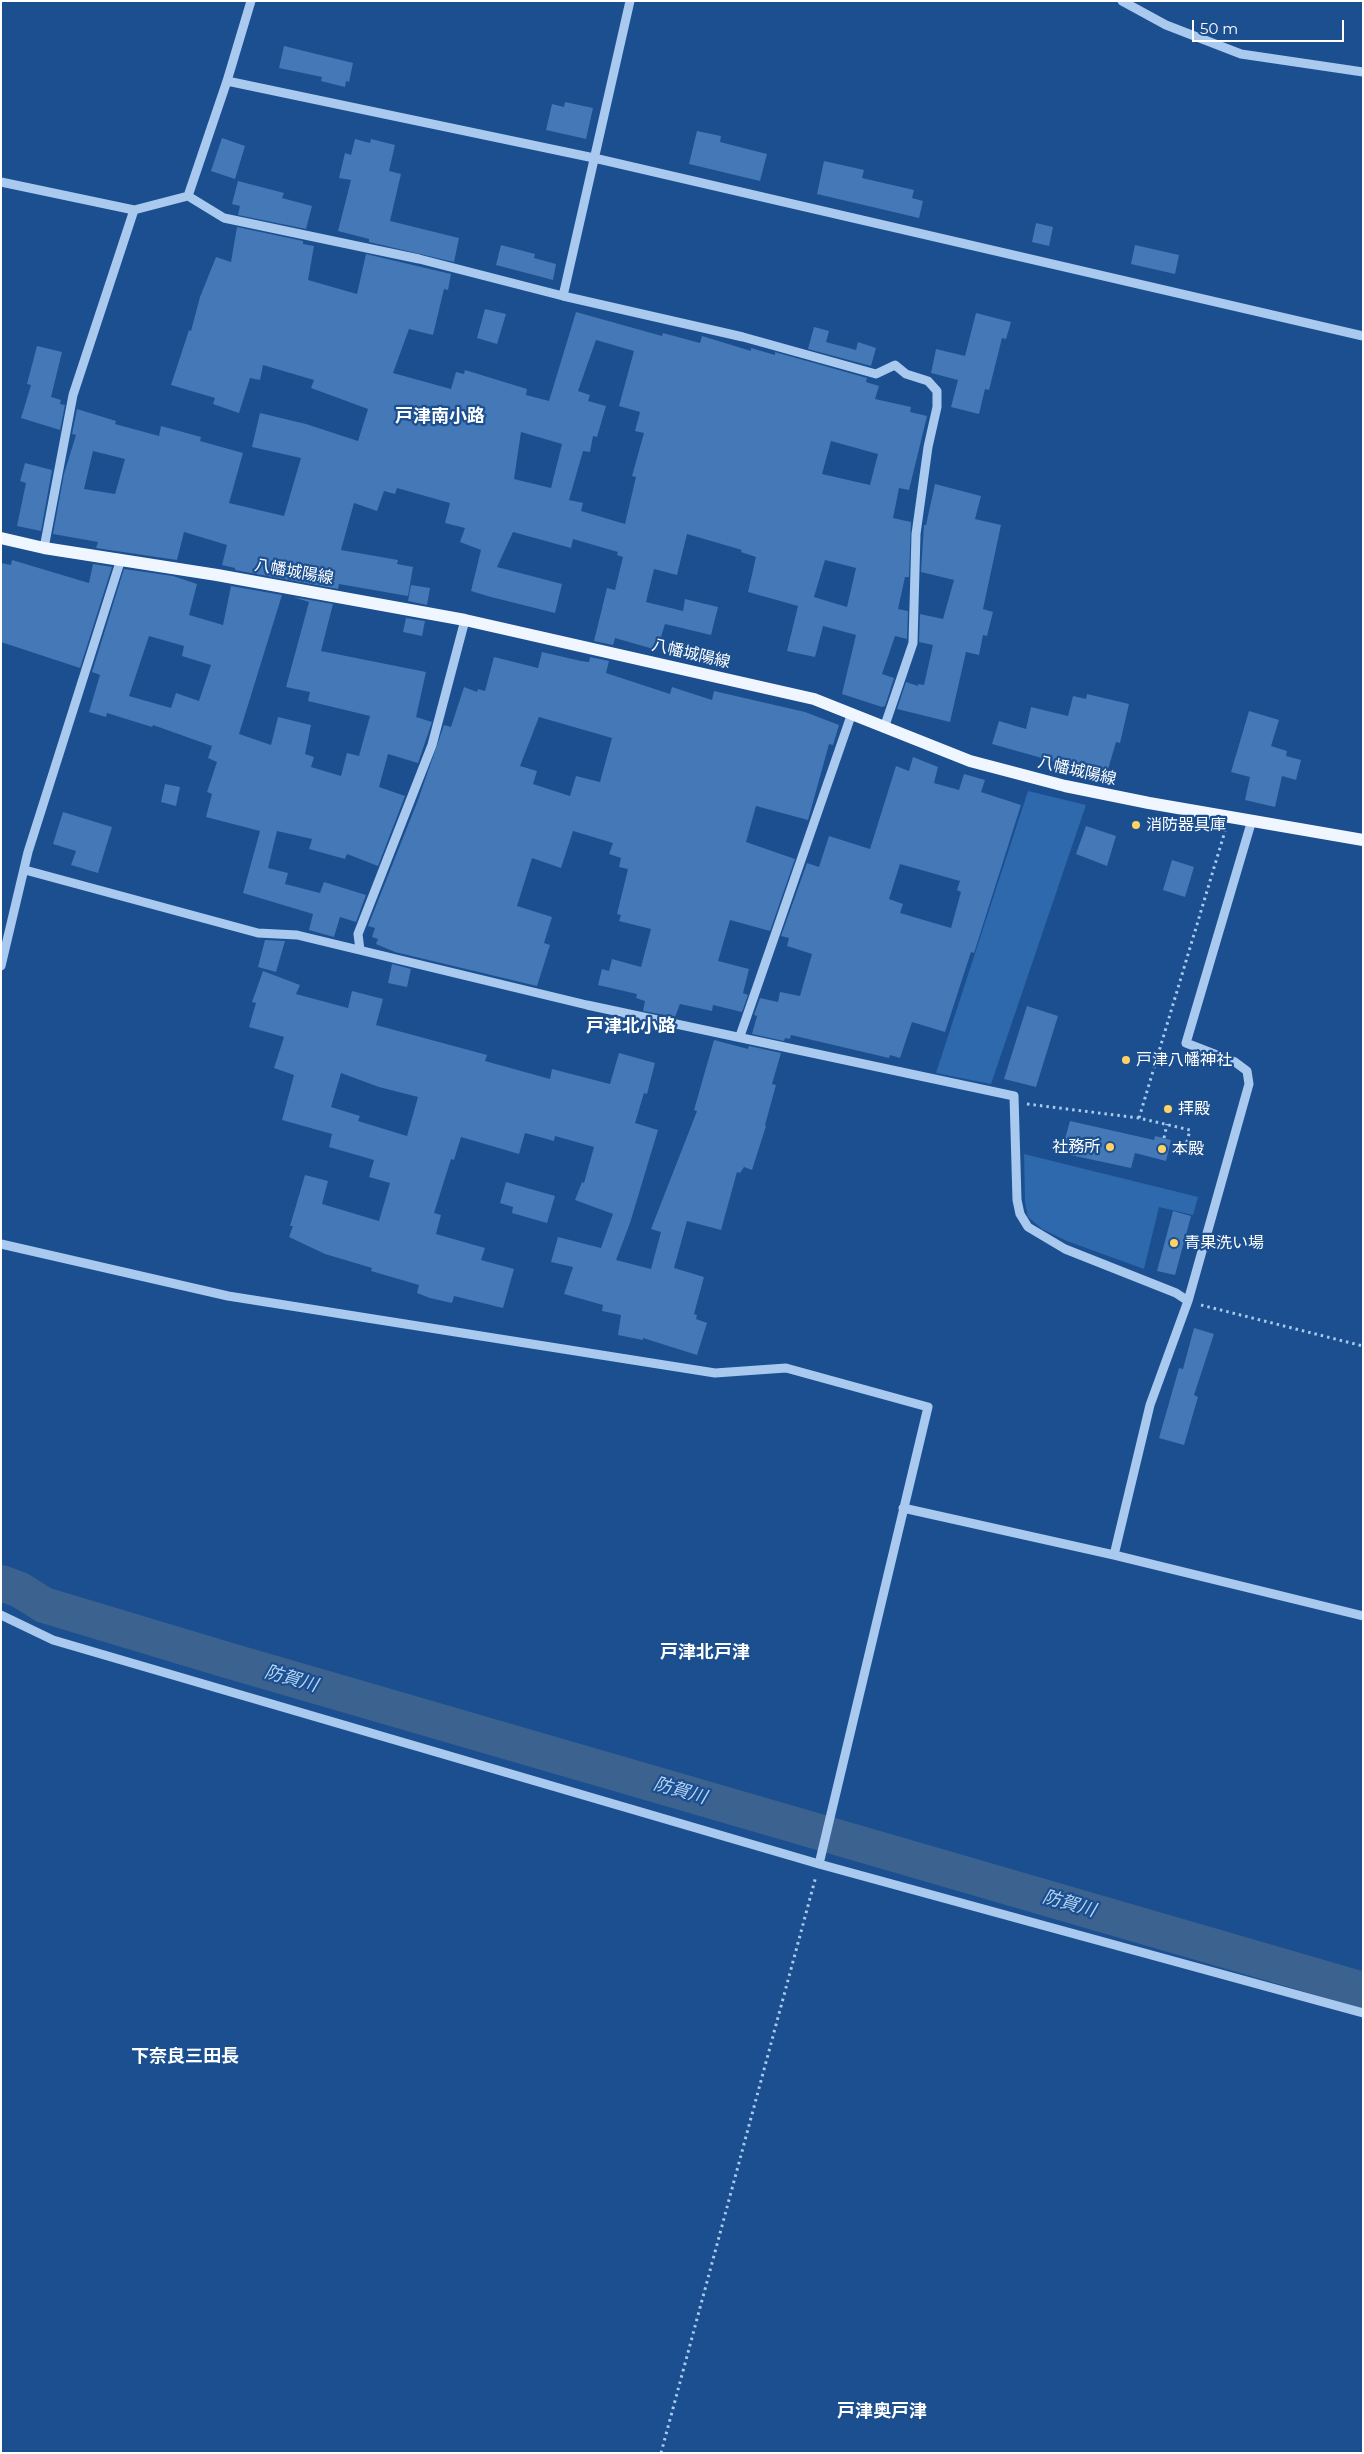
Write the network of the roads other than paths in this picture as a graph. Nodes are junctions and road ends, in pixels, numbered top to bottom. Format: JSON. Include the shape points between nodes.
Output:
{"nodes":[{"id":1,"x":251,"y":1,"type":"edge"},
{"id":2,"x":630,"y":1,"type":"edge"},
{"id":3,"x":1122,"y":1,"type":"edge"},
{"id":4,"x":1363,"y":72,"type":"edge"},
{"id":5,"x":227,"y":81,"type":"junction"},
{"id":6,"x":594,"y":158,"type":"junction"},
{"id":7,"x":1,"y":182,"type":"edge"},
{"id":8,"x":188,"y":196,"type":"junction"},
{"id":9,"x":134,"y":210,"type":"junction"},
{"id":10,"x":563,"y":296,"type":"junction"},
{"id":11,"x":1363,"y":336,"type":"edge"},
{"id":12,"x":1,"y":538,"type":"edge"},
{"id":13,"x":44,"y":548,"type":"junction"},
{"id":14,"x":121,"y":559,"type":"junction"},
{"id":15,"x":465,"y":620,"type":"junction"},
{"id":16,"x":852,"y":713,"type":"junction"},
{"id":17,"x":884,"y":728,"type":"junction"},
{"id":18,"x":1252,"y":820,"type":"junction"},
{"id":19,"x":1363,"y":840,"type":"edge"},
{"id":20,"x":25,"y":870,"type":"junction"},
{"id":21,"x":360,"y":950,"type":"junction"},
{"id":22,"x":1,"y":966,"type":"edge"},
{"id":23,"x":740,"y":1036,"type":"junction"},
{"id":24,"x":1,"y":1244,"type":"edge"},
{"id":25,"x":1188,"y":1302,"type":"junction"},
{"id":26,"x":903,"y":1508,"type":"junction"},
{"id":27,"x":1114,"y":1555,"type":"junction"},
{"id":28,"x":1,"y":1615,"type":"edge"},
{"id":29,"x":1363,"y":1616,"type":"edge"},
{"id":30,"x":819,"y":1864,"type":"junction"},
{"id":31,"x":1363,"y":2013,"type":"edge"}],
"edges":[{"from":1,"to":5,"type":"street"},
{"from":2,"to":6,"type":"street"},
{"from":3,"to":4,"type":"street","via":[[1166,26],[1241,54]]},
{"from":5,"to":6,"type":"street"},
{"from":5,"to":8,"type":"street"},
{"from":6,"to":10,"type":"street"},
{"from":6,"to":11,"type":"street"},
{"from":7,"to":9,"type":"street"},
{"from":8,"to":9,"type":"street"},
{"from":8,"to":10,"type":"street","via":[[224,218],[419,259]]},
{"from":9,"to":13,"type":"street","via":[[73,394]]},
{"from":10,"to":17,"type":"street","via":[[743,337],[876,374],[895,365],[906,374],[928,381],[937,390],[916,534],[913,643]]},
{"from":12,"to":13,"type":"main road","name":"八幡城陽線"},
{"from":13,"to":14,"type":"main road","name":"八幡城陽線"},
{"from":14,"to":15,"type":"main road","name":"八幡城陽線"},
{"from":14,"to":20,"type":"street"},
{"from":15,"to":16,"type":"main road","name":"八幡城陽線","via":[[814,699]]},
{"from":15,"to":21,"type":"street","via":[[432,745],[358,934]]},
{"from":16,"to":17,"type":"main road","name":"八幡城陽線"},
{"from":16,"to":23,"type":"street"},
{"from":17,"to":18,"type":"main road","name":"八幡城陽線","via":[[970,761],[1065,786]]},
{"from":18,"to":19,"type":"main road","name":"八幡城陽線"},
{"from":18,"to":25,"type":"street","via":[[1186,1043],[1235,1062],[1247,1071],[1249,1084]]},
{"from":20,"to":21,"type":"street","via":[[258,933],[297,935]]},
{"from":20,"to":22,"type":"street"},
{"from":21,"to":23,"type":"street","via":[[587,1005]]},
{"from":23,"to":25,"type":"street","via":[[1014,1096],[1017,1200],[1020,1214],[1028,1227],[1066,1248],[1176,1293]]},
{"from":24,"to":26,"type":"street","via":[[228,1296],[715,1373],[786,1368],[928,1406]]},
{"from":25,"to":27,"type":"street","via":[[1150,1405]]},
{"from":26,"to":27,"type":"street"},
{"from":26,"to":30,"type":"street"},
{"from":27,"to":29,"type":"street"},
{"from":28,"to":30,"type":"street","via":[[53,1640]]},
{"from":30,"to":31,"type":"street"}]}
